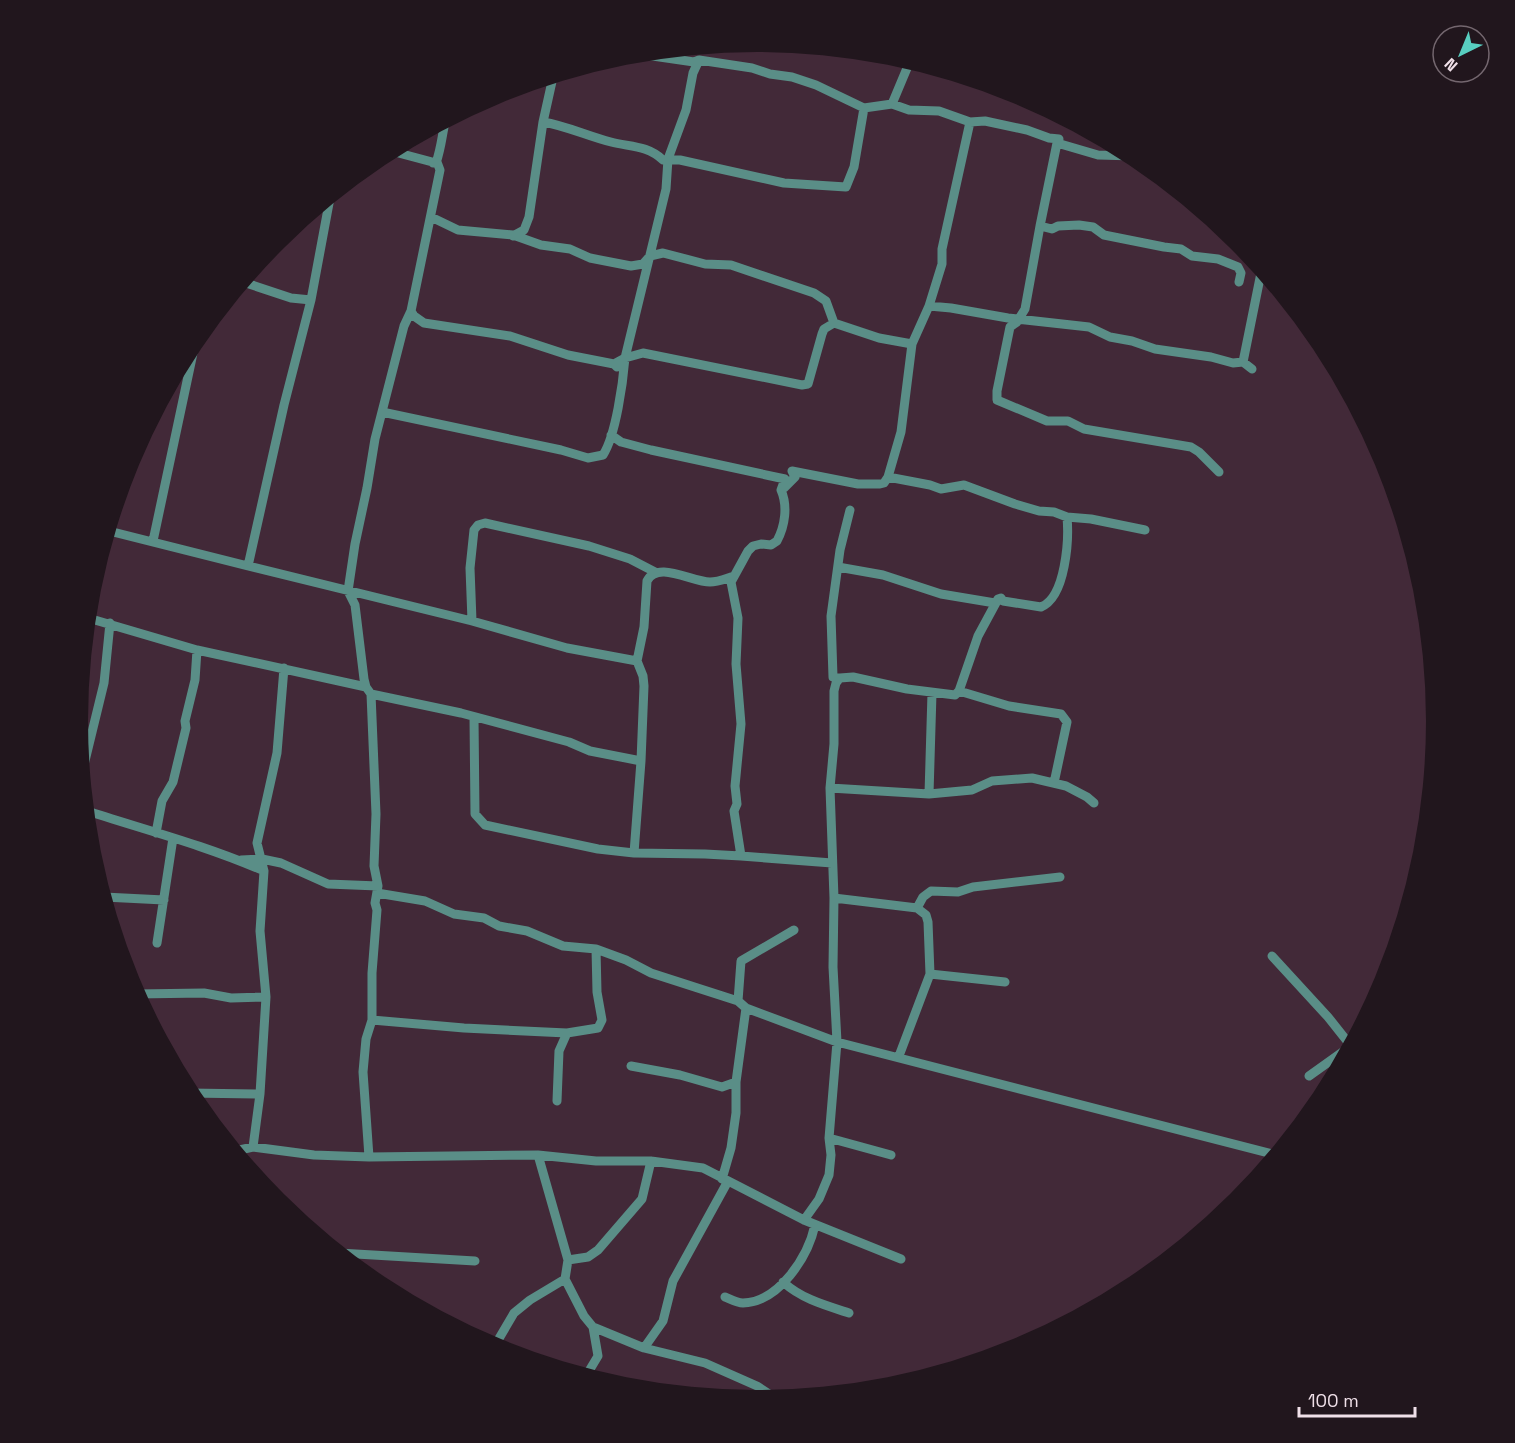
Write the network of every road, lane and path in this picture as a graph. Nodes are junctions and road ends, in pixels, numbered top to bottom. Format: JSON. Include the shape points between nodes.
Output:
{"nodes":[{"id":1,"x":668,"y":58,"type":"edge"},
{"id":2,"x":699,"y":60,"type":"junction"},
{"id":3,"x":906,"y":69,"type":"edge"},
{"id":4,"x":551,"y":85,"type":"edge"},
{"id":5,"x":892,"y":104,"type":"junction"},
{"id":6,"x":864,"y":108,"type":"junction"},
{"id":7,"x":543,"y":122,"type":"junction"},
{"id":8,"x":970,"y":122,"type":"junction"},
{"id":9,"x":443,"y":131,"type":"edge"},
{"id":10,"x":1057,"y":143,"type":"junction"},
{"id":11,"x":403,"y":154,"type":"edge"},
{"id":12,"x":1114,"y":155,"type":"edge"},
{"id":13,"x":401,"y":156,"type":"edge"},
{"id":14,"x":667,"y":160,"type":"junction"},
{"id":15,"x":436,"y":163,"type":"junction"},
{"id":16,"x":328,"y":209,"type":"edge"},
{"id":17,"x":431,"y":217,"type":"junction"},
{"id":18,"x":1040,"y":226,"type":"junction"},
{"id":19,"x":513,"y":236,"type":"junction"},
{"id":20,"x":650,"y":256,"type":"junction"},
{"id":21,"x":1255,"y":274,"type":"edge"},
{"id":22,"x":1260,"y":280,"type":"edge"},
{"id":23,"x":251,"y":285,"type":"edge"},
{"id":24,"x":311,"y":300,"type":"junction"},
{"id":25,"x":929,"y":306,"type":"junction"},
{"id":26,"x":411,"y":311,"type":"junction"},
{"id":27,"x":1019,"y":318,"type":"junction"},
{"id":28,"x":834,"y":323,"type":"junction"},
{"id":29,"x":912,"y":344,"type":"junction"},
{"id":30,"x":625,"y":358,"type":"junction"},
{"id":31,"x":1243,"y":362,"type":"junction"},
{"id":32,"x":614,"y":364,"type":"junction"},
{"id":33,"x":190,"y":368,"type":"edge"},
{"id":34,"x":1252,"y":369,"type":"dead end"},
{"id":35,"x":624,"y":372,"type":"junction"},
{"id":36,"x":382,"y":412,"type":"junction"},
{"id":37,"x":611,"y":435,"type":"junction"},
{"id":38,"x":1219,"y":472,"type":"dead end"},
{"id":39,"x":888,"y":477,"type":"junction"},
{"id":40,"x":782,"y":490,"type":"junction"},
{"id":41,"x":850,"y":510,"type":"dead end"},
{"id":42,"x":1067,"y":517,"type":"junction"},
{"id":43,"x":1145,"y":530,"type":"dead end"},
{"id":44,"x":116,"y":533,"type":"edge"},
{"id":45,"x":153,"y":542,"type":"junction"},
{"id":46,"x":248,"y":566,"type":"junction"},
{"id":47,"x":838,"y":567,"type":"junction"},
{"id":48,"x":655,"y":572,"type":"junction"},
{"id":49,"x":734,"y":576,"type":"junction"},
{"id":50,"x":348,"y":591,"type":"junction"},
{"id":51,"x":995,"y":603,"type":"junction"},
{"id":52,"x":96,"y":620,"type":"edge"},
{"id":53,"x":472,"y":621,"type":"junction"},
{"id":54,"x":110,"y":623,"type":"junction"},
{"id":55,"x":197,"y":650,"type":"junction"},
{"id":56,"x":637,"y":661,"type":"junction"},
{"id":57,"x":284,"y":668,"type":"junction"},
{"id":58,"x":840,"y":678,"type":"junction"},
{"id":59,"x":369,"y":691,"type":"junction"},
{"id":60,"x":958,"y":691,"type":"junction"},
{"id":61,"x":932,"y":693,"type":"junction"},
{"id":62,"x":474,"y":717,"type":"junction"},
{"id":63,"x":89,"y":745,"type":"edge"},
{"id":64,"x":641,"y":761,"type":"junction"},
{"id":65,"x":1054,"y":783,"type":"junction"},
{"id":66,"x":830,"y":788,"type":"junction"},
{"id":67,"x":929,"y":794,"type":"junction"},
{"id":68,"x":1094,"y":803,"type":"dead end"},
{"id":69,"x":95,"y":813,"type":"edge"},
{"id":70,"x":156,"y":833,"type":"junction"},
{"id":71,"x":173,"y":838,"type":"junction"},
{"id":72,"x":634,"y":853,"type":"junction"},
{"id":73,"x":741,"y":856,"type":"junction"},
{"id":74,"x":262,"y":859,"type":"junction"},
{"id":75,"x":238,"y":860,"type":"junction"},
{"id":76,"x":832,"y":863,"type":"junction"},
{"id":77,"x":264,"y":870,"type":"junction"},
{"id":78,"x":1060,"y":877,"type":"dead end"},
{"id":79,"x":377,"y":890,"type":"junction"},
{"id":80,"x":112,"y":897,"type":"edge"},
{"id":81,"x":834,"y":898,"type":"junction"},
{"id":82,"x":164,"y":900,"type":"junction"},
{"id":83,"x":917,"y":908,"type":"junction"},
{"id":84,"x":794,"y":930,"type":"dead end"},
{"id":85,"x":157,"y":943,"type":"dead end"},
{"id":86,"x":596,"y":949,"type":"junction"},
{"id":87,"x":1272,"y":956,"type":"dead end"},
{"id":88,"x":930,"y":974,"type":"junction"},
{"id":89,"x":1005,"y":982,"type":"dead end"},
{"id":90,"x":146,"y":994,"type":"edge"},
{"id":91,"x":266,"y":997,"type":"junction"},
{"id":92,"x":742,"y":1005,"type":"junction"},
{"id":93,"x":372,"y":1020,"type":"junction"},
{"id":94,"x":567,"y":1034,"type":"junction"},
{"id":95,"x":1346,"y":1040,"type":"edge"},
{"id":96,"x":837,"y":1042,"type":"junction"},
{"id":97,"x":900,"y":1056,"type":"junction"},
{"id":98,"x":1337,"y":1056,"type":"edge"},
{"id":99,"x":631,"y":1066,"type":"dead end"},
{"id":100,"x":1309,"y":1076,"type":"dead end"},
{"id":101,"x":736,"y":1082,"type":"junction"},
{"id":102,"x":201,"y":1093,"type":"edge"},
{"id":103,"x":260,"y":1094,"type":"junction"},
{"id":104,"x":557,"y":1101,"type":"dead end"},
{"id":105,"x":829,"y":1138,"type":"junction"},
{"id":106,"x":253,"y":1147,"type":"junction"},
{"id":107,"x":244,"y":1149,"type":"edge"},
{"id":108,"x":1268,"y":1153,"type":"edge"},
{"id":109,"x":538,"y":1155,"type":"junction"},
{"id":110,"x":891,"y":1155,"type":"dead end"},
{"id":111,"x":369,"y":1157,"type":"junction"},
{"id":112,"x":651,"y":1161,"type":"junction"},
{"id":113,"x":725,"y":1180,"type":"junction"},
{"id":114,"x":804,"y":1220,"type":"junction"},
{"id":115,"x":815,"y":1225,"type":"junction"},
{"id":116,"x":352,"y":1254,"type":"edge"},
{"id":117,"x":901,"y":1259,"type":"dead end"},
{"id":118,"x":568,"y":1260,"type":"junction"},
{"id":119,"x":474,"y":1261,"type":"dead end"},
{"id":120,"x":565,"y":1279,"type":"junction"},
{"id":121,"x":783,"y":1282,"type":"junction"},
{"id":122,"x":725,"y":1297,"type":"dead end"},
{"id":123,"x":849,"y":1313,"type":"dead end"},
{"id":124,"x":592,"y":1327,"type":"junction"},
{"id":125,"x":499,"y":1339,"type":"edge"},
{"id":126,"x":644,"y":1348,"type":"junction"},
{"id":127,"x":589,"y":1369,"type":"edge"},
{"id":128,"x":763,"y":1390,"type":"edge"}],
"edges":[{"from":1,"to":2,"type":"street"},
{"from":2,"to":6,"type":"street","via":[[792,77]]},
{"from":2,"to":14,"type":"street"},
{"from":3,"to":5,"type":"street"},
{"from":4,"to":7,"type":"street"},
{"from":5,"to":6,"type":"street"},
{"from":5,"to":8,"type":"street","via":[[909,110],[943,112]]},
{"from":6,"to":14,"type":"street","via":[[854,167],[846,187],[784,183],[709,165]]},
{"from":7,"to":14,"type":"street","via":[[642,147]]},
{"from":7,"to":19,"type":"street","via":[[528,222],[524,230]]},
{"from":8,"to":10,"type":"street","via":[[980,120],[1018,128],[1059,139]]},
{"from":8,"to":25,"type":"street","via":[[942,264]]},
{"from":9,"to":15,"type":"street"},
{"from":10,"to":12,"type":"street"},
{"from":10,"to":18,"type":"street"},
{"from":11,"to":15,"type":"street"},
{"from":13,"to":15,"type":"street"},
{"from":14,"to":20,"type":"street","via":[[666,189]]},
{"from":15,"to":17,"type":"street","via":[[440,170]]},
{"from":16,"to":24,"type":"street"},
{"from":17,"to":19,"type":"street","via":[[458,230]]},
{"from":17,"to":26,"type":"street"},
{"from":18,"to":21,"type":"street","via":[[1093,227],[1104,235],[1218,259],[1238,267],[1240,278]]},
{"from":18,"to":27,"type":"street","via":[[1027,303]]},
{"from":19,"to":20,"type":"street","via":[[631,266],[643,264]]},
{"from":20,"to":28,"type":"street","via":[[663,253],[713,266],[731,265],[814,293],[826,301]]},
{"from":20,"to":30,"type":"street"},
{"from":22,"to":31,"type":"street"},
{"from":23,"to":24,"type":"street","via":[[291,298]]},
{"from":24,"to":46,"type":"street"},
{"from":25,"to":27,"type":"street"},
{"from":25,"to":29,"type":"street"},
{"from":26,"to":32,"type":"street","via":[[424,322],[510,336],[568,355]]},
{"from":26,"to":36,"type":"street"},
{"from":27,"to":31,"type":"street","via":[[1089,327],[1155,349]]},
{"from":27,"to":38,"type":"street","via":[[1008,333],[997,400],[1047,420],[1068,421],[1084,429],[1191,447]]},
{"from":28,"to":29,"type":"street"},
{"from":28,"to":30,"type":"street","via":[[824,329],[808,384],[791,384],[643,353]]},
{"from":29,"to":39,"type":"street","via":[[902,432]]},
{"from":30,"to":32,"type":"street"},
{"from":30,"to":35,"type":"street"},
{"from":31,"to":34,"type":"street"},
{"from":32,"to":35,"type":"street"},
{"from":33,"to":45,"type":"street"},
{"from":35,"to":37,"type":"street"},
{"from":36,"to":37,"type":"street","via":[[588,458],[603,455]]},
{"from":36,"to":50,"type":"street"},
{"from":37,"to":40,"type":"street","via":[[621,442],[651,450],[779,477],[785,479]]},
{"from":39,"to":40,"type":"street","via":[[885,483],[858,484],[792,471],[795,477]]},
{"from":39,"to":42,"type":"street","via":[[940,489],[964,485],[1015,504]]},
{"from":40,"to":49,"type":"street","via":[[785,508],[777,541],[753,546]]},
{"from":41,"to":47,"type":"street"},
{"from":42,"to":43,"type":"street"},
{"from":42,"to":51,"type":"street","via":[[1066,555],[1057,590],[1049,602],[1036,606],[1001,598]]},
{"from":44,"to":45,"type":"street"},
{"from":45,"to":46,"type":"street"},
{"from":46,"to":50,"type":"street"},
{"from":47,"to":51,"type":"street","via":[[883,575],[941,594]]},
{"from":47,"to":58,"type":"street","via":[[831,616],[833,677]]},
{"from":48,"to":49,"type":"street","via":[[710,582]]},
{"from":48,"to":53,"type":"street","via":[[589,546],[485,523],[474,530],[470,568]]},
{"from":48,"to":56,"type":"street","via":[[647,581]]},
{"from":49,"to":73,"type":"street","via":[[731,582],[738,618],[736,664],[741,724],[734,811]]},
{"from":50,"to":53,"type":"street"},
{"from":50,"to":59,"type":"street","via":[[355,605]]},
{"from":51,"to":60,"type":"street"},
{"from":52,"to":54,"type":"street"},
{"from":53,"to":56,"type":"street","via":[[567,648]]},
{"from":54,"to":55,"type":"street"},
{"from":54,"to":63,"type":"street","via":[[104,684]]},
{"from":55,"to":57,"type":"street"},
{"from":55,"to":70,"type":"street","via":[[186,728],[173,782],[162,801]]},
{"from":56,"to":64,"type":"street","via":[[644,686]]},
{"from":57,"to":59,"type":"street"},
{"from":57,"to":74,"type":"street","via":[[277,753],[257,843]]},
{"from":58,"to":61,"type":"street"},
{"from":58,"to":66,"type":"street","via":[[834,692]]},
{"from":59,"to":62,"type":"street"},
{"from":59,"to":79,"type":"street"},
{"from":60,"to":61,"type":"street"},
{"from":60,"to":65,"type":"street","via":[[1064,716],[1067,722]]},
{"from":61,"to":67,"type":"street"},
{"from":62,"to":64,"type":"street","via":[[590,751]]},
{"from":62,"to":72,"type":"street","via":[[475,814],[479,821],[499,829]]},
{"from":64,"to":72,"type":"street"},
{"from":65,"to":67,"type":"street","via":[[1032,778],[992,781],[972,790]]},
{"from":65,"to":68,"type":"street","via":[[1087,796]]},
{"from":66,"to":67,"type":"street"},
{"from":66,"to":76,"type":"street"},
{"from":69,"to":70,"type":"street"},
{"from":70,"to":71,"type":"street"},
{"from":71,"to":75,"type":"street"},
{"from":71,"to":82,"type":"street"},
{"from":72,"to":73,"type":"street"},
{"from":73,"to":76,"type":"street"},
{"from":74,"to":75,"type":"street"},
{"from":74,"to":77,"type":"street"},
{"from":74,"to":79,"type":"street","via":[[290,866],[328,885]]},
{"from":75,"to":77,"type":"street"},
{"from":76,"to":81,"type":"street"},
{"from":77,"to":91,"type":"street","via":[[260,931]]},
{"from":78,"to":83,"type":"street","via":[[958,892],[931,891]]},
{"from":79,"to":86,"type":"street","via":[[424,901],[454,914],[484,918],[563,946]]},
{"from":79,"to":93,"type":"street"},
{"from":80,"to":82,"type":"street"},
{"from":81,"to":83,"type":"street"},
{"from":81,"to":96,"type":"street"},
{"from":82,"to":85,"type":"street"},
{"from":83,"to":88,"type":"street","via":[[928,922]]},
{"from":84,"to":92,"type":"street","via":[[741,961]]},
{"from":86,"to":92,"type":"street"},
{"from":86,"to":94,"type":"street","via":[[602,1020],[598,1028]]},
{"from":87,"to":95,"type":"street"},
{"from":88,"to":89,"type":"street"},
{"from":88,"to":97,"type":"street"},
{"from":90,"to":91,"type":"street"},
{"from":91,"to":103,"type":"street"},
{"from":92,"to":96,"type":"street"},
{"from":92,"to":101,"type":"street"},
{"from":93,"to":94,"type":"street"},
{"from":93,"to":111,"type":"street","via":[[363,1071]]},
{"from":94,"to":104,"type":"street","via":[[559,1051]]},
{"from":96,"to":97,"type":"street"},
{"from":96,"to":105,"type":"street"},
{"from":97,"to":108,"type":"street"},
{"from":98,"to":100,"type":"street"},
{"from":99,"to":101,"type":"street","via":[[722,1087]]},
{"from":101,"to":113,"type":"street","via":[[738,1097]]},
{"from":102,"to":103,"type":"street"},
{"from":103,"to":106,"type":"street"},
{"from":105,"to":110,"type":"street"},
{"from":105,"to":114,"type":"street","via":[[829,1175]]},
{"from":106,"to":107,"type":"street"},
{"from":106,"to":111,"type":"street"},
{"from":109,"to":111,"type":"street"},
{"from":109,"to":112,"type":"street"},
{"from":109,"to":118,"type":"street"},
{"from":112,"to":113,"type":"street","via":[[703,1168]]},
{"from":112,"to":118,"type":"street","via":[[642,1199],[598,1250],[588,1257]]},
{"from":113,"to":114,"type":"street"},
{"from":113,"to":126,"type":"street","via":[[673,1281],[663,1320]]},
{"from":114,"to":115,"type":"street"},
{"from":115,"to":117,"type":"street"},
{"from":115,"to":121,"type":"street","via":[[804,1255]]},
{"from":116,"to":119,"type":"street"},
{"from":118,"to":120,"type":"street"},
{"from":120,"to":124,"type":"street"},
{"from":120,"to":125,"type":"street","via":[[514,1313]]},
{"from":121,"to":122,"type":"street","via":[[762,1299],[741,1304]]},
{"from":121,"to":123,"type":"street","via":[[811,1301]]},
{"from":124,"to":126,"type":"street"},
{"from":124,"to":127,"type":"street","via":[[597,1356]]},
{"from":126,"to":128,"type":"street","via":[[705,1363]]}]}
